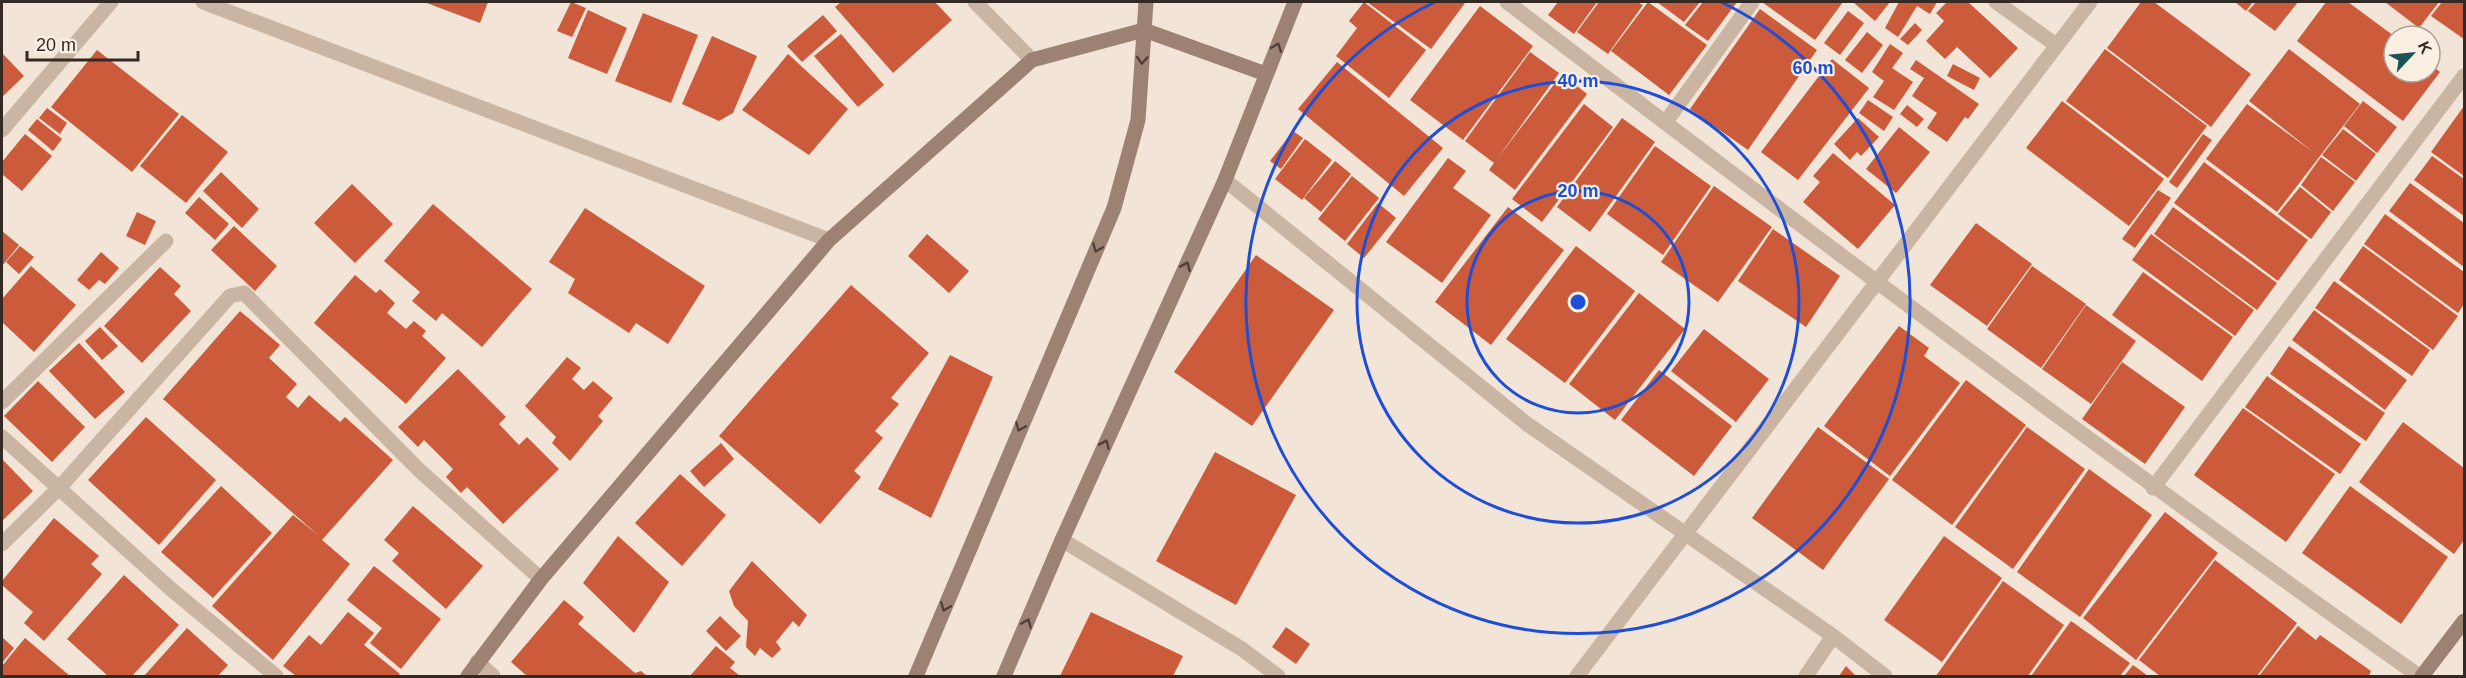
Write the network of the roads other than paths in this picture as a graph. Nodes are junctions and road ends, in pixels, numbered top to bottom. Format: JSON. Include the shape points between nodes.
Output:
{"nodes":[{"id":1,"x":111,"y":2,"type":"edge"},
{"id":2,"x":203,"y":2,"type":"edge"},
{"id":3,"x":975,"y":2,"type":"edge"},
{"id":4,"x":1146,"y":2,"type":"edge"},
{"id":5,"x":1294,"y":2,"type":"edge"},
{"id":6,"x":1507,"y":2,"type":"edge"},
{"id":7,"x":1752,"y":2,"type":"edge"},
{"id":8,"x":1996,"y":2,"type":"edge"},
{"id":9,"x":2090,"y":2,"type":"edge"},
{"id":10,"x":1144,"y":30,"type":"junction"},
{"id":11,"x":2056,"y":45,"type":"junction"},
{"id":12,"x":1032,"y":60,"type":"junction"},
{"id":13,"x":1266,"y":74,"type":"junction"},
{"id":14,"x":2464,"y":76,"type":"edge"},
{"id":15,"x":1665,"y":123,"type":"junction"},
{"id":16,"x":2,"y":130,"type":"edge"},
{"id":17,"x":1225,"y":180,"type":"junction"},
{"id":18,"x":829,"y":240,"type":"junction"},
{"id":19,"x":166,"y":241,"type":"dead end"},
{"id":20,"x":1878,"y":282,"type":"junction"},
{"id":21,"x":2,"y":402,"type":"edge"},
{"id":22,"x":2,"y":437,"type":"edge"},
{"id":23,"x":59,"y":488,"type":"junction"},
{"id":24,"x":2153,"y":488,"type":"junction"},
{"id":25,"x":1686,"y":536,"type":"junction"},
{"id":26,"x":1062,"y":540,"type":"junction"},
{"id":27,"x":2,"y":544,"type":"edge"},
{"id":28,"x":541,"y":579,"type":"junction"},
{"id":29,"x":2464,"y":621,"type":"edge"},
{"id":30,"x":1833,"y":636,"type":"junction"},
{"id":31,"x":477,"y":662,"type":"junction"},
{"id":32,"x":276,"y":676,"type":"edge"},
{"id":33,"x":468,"y":676,"type":"edge"},
{"id":34,"x":494,"y":676,"type":"edge"},
{"id":35,"x":916,"y":676,"type":"edge"},
{"id":36,"x":1005,"y":676,"type":"edge"},
{"id":37,"x":1278,"y":676,"type":"edge"},
{"id":38,"x":1577,"y":676,"type":"edge"},
{"id":39,"x":1806,"y":676,"type":"edge"},
{"id":40,"x":1885,"y":676,"type":"edge"},
{"id":41,"x":2420,"y":676,"type":"edge"}],
"edges":[{"from":1,"to":16,"type":"street"},
{"from":2,"to":18,"type":"street"},
{"from":3,"to":12,"type":"street"},
{"from":4,"to":10,"type":"main road"},
{"from":13,"to":5,"type":"main road","one_way":true},
{"from":6,"to":15,"type":"street"},
{"from":7,"to":15,"type":"street"},
{"from":8,"to":11,"type":"street"},
{"from":9,"to":11,"type":"street"},
{"from":10,"to":12,"type":"main road"},
{"from":10,"to":13,"type":"main road"},
{"from":10,"to":35,"type":"main road","one_way":true,"via":[[1138,120],[1114,208]]},
{"from":11,"to":20,"type":"street"},
{"from":12,"to":18,"type":"main road"},
{"from":13,"to":17,"type":"main road"},
{"from":14,"to":24,"type":"street"},
{"from":15,"to":20,"type":"street"},
{"from":17,"to":25,"type":"street","via":[[1527,424]]},
{"from":26,"to":17,"type":"main road","one_way":true},
{"from":18,"to":28,"type":"main road"},
{"from":19,"to":21,"type":"street"},
{"from":20,"to":24,"type":"street"},
{"from":20,"to":25,"type":"street"},
{"from":22,"to":23,"type":"street"},
{"from":23,"to":27,"type":"street"},
{"from":23,"to":28,"type":"street","via":[[230,296],[244,292],[419,470]]},
{"from":23,"to":32,"type":"street","via":[[172,590]]},
{"from":24,"to":41,"type":"street"},
{"from":25,"to":30,"type":"street"},
{"from":25,"to":38,"type":"street"},
{"from":36,"to":26,"type":"main road","one_way":true},
{"from":26,"to":37,"type":"street","via":[[1242,649]]},
{"from":28,"to":31,"type":"main road"},
{"from":29,"to":41,"type":"main road"},
{"from":30,"to":39,"type":"street"},
{"from":30,"to":40,"type":"street"},
{"from":31,"to":33,"type":"main road"},
{"from":31,"to":34,"type":"street"}]}
